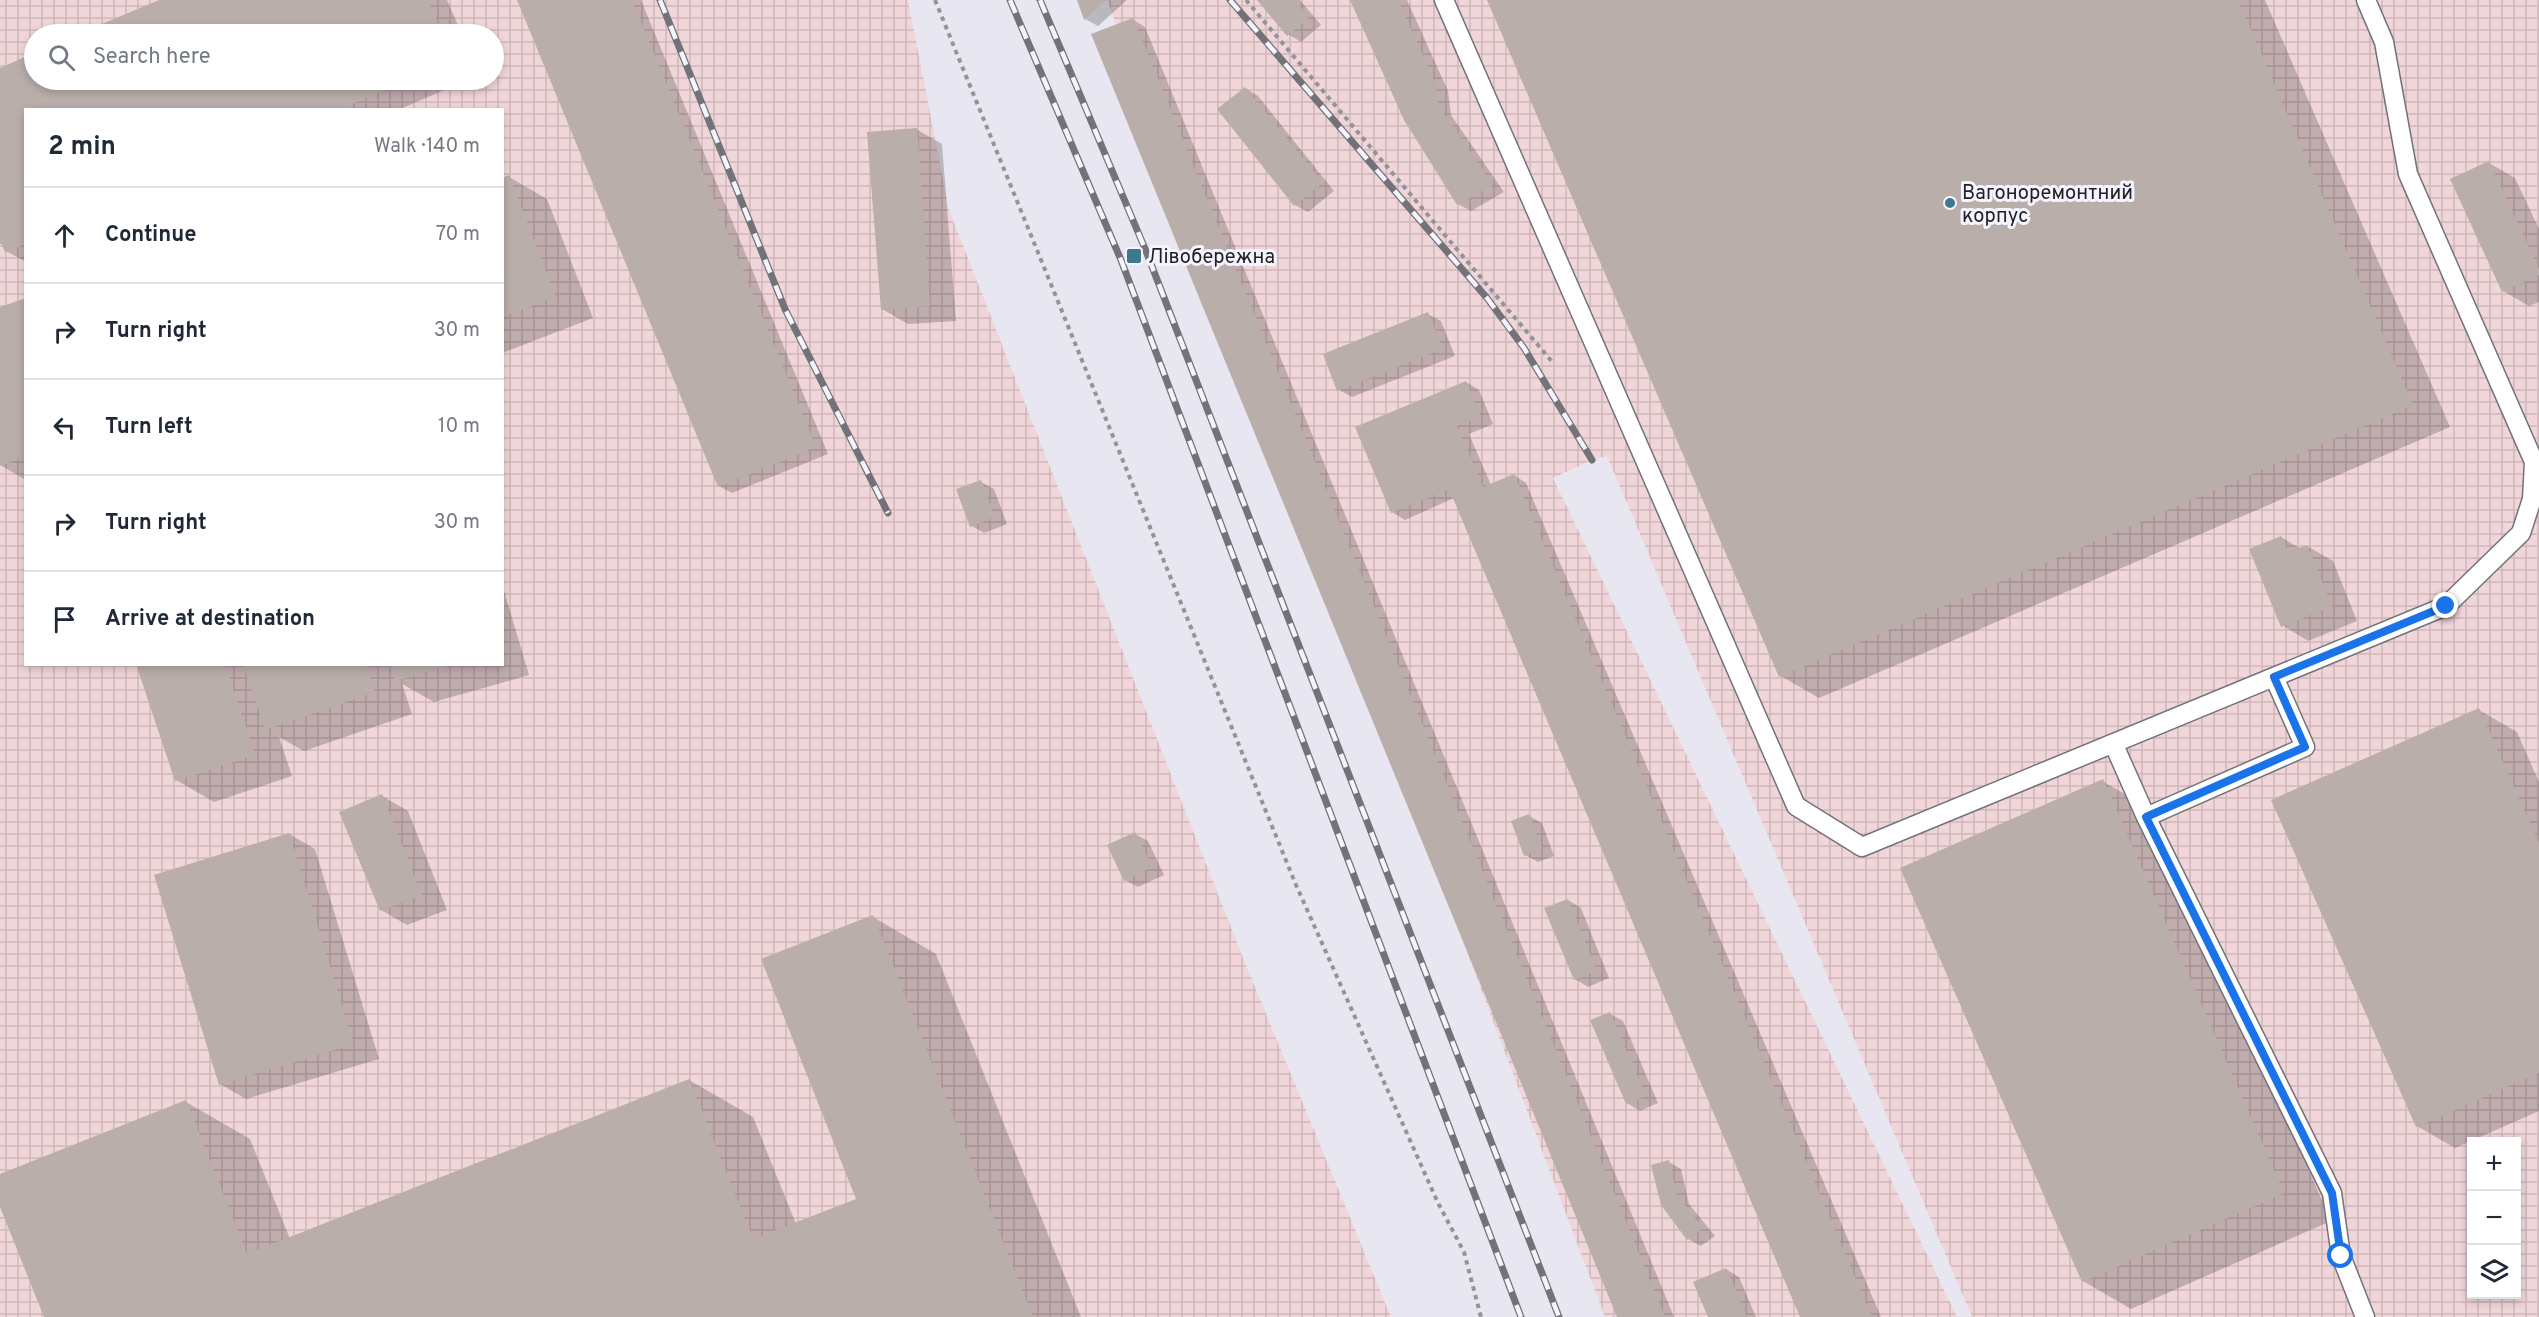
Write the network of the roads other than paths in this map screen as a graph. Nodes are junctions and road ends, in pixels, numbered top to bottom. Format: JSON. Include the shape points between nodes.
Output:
{"nodes":[{"id":1,"x":1444,"y":0,"type":"edge"},
{"id":2,"x":2366,"y":0,"type":"edge"},
{"id":3,"x":2274,"y":677,"type":"junction"},
{"id":4,"x":2114,"y":745,"type":"junction"},
{"id":5,"x":2146,"y":817,"type":"junction"},
{"id":6,"x":2365,"y":1317,"type":"edge"}],
"edges":[{"from":1,"to":4,"type":"lane","via":[[1796,806],[1862,847]]},
{"from":2,"to":3,"type":"lane","via":[[2385,42],[2408,174],[2534,462],[2532,499],[2521,533],[2446,606]]},
{"from":3,"to":4,"type":"lane"},
{"from":3,"to":5,"type":"lane","via":[[2305,747]]},
{"from":4,"to":5,"type":"lane"},
{"from":5,"to":6,"type":"lane","via":[[2332,1193],[2341,1256]]}]}
